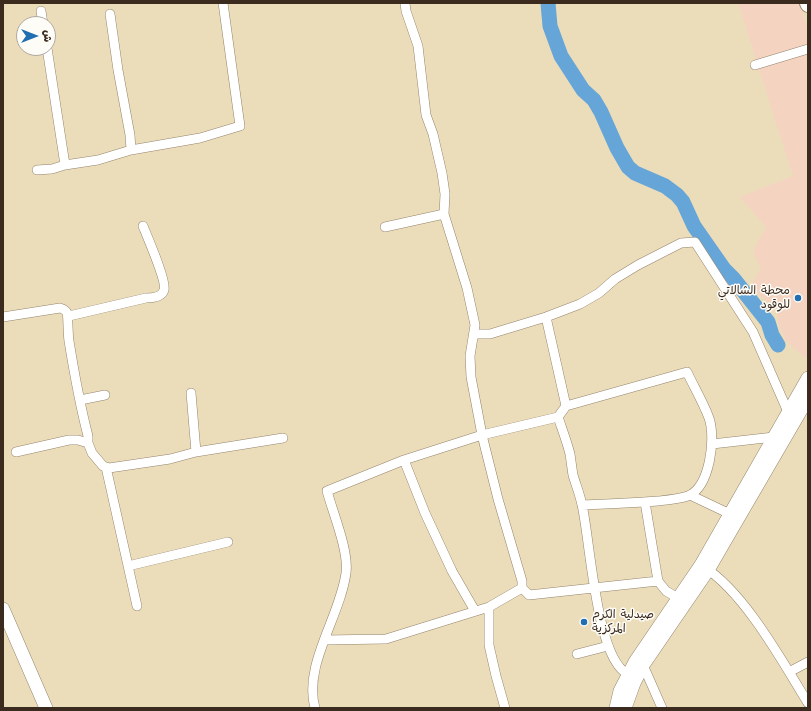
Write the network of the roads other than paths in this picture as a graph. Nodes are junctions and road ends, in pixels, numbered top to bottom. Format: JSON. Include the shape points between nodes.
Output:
{"nodes":[{"id":1,"x":223,"y":3,"type":"edge"},
{"id":2,"x":405,"y":3,"type":"edge"},
{"id":3,"x":41,"y":11,"type":"dead end"},
{"id":4,"x":110,"y":14,"type":"dead end"},
{"id":5,"x":42,"y":16,"type":"edge"},
{"id":6,"x":808,"y":49,"type":"edge"},
{"id":7,"x":47,"y":56,"type":"edge"},
{"id":8,"x":755,"y":65,"type":"dead end"},
{"id":9,"x":131,"y":150,"type":"junction"},
{"id":10,"x":64,"y":165,"type":"junction"},
{"id":11,"x":38,"y":170,"type":"dead end"},
{"id":12,"x":444,"y":214,"type":"junction"},
{"id":13,"x":143,"y":226,"type":"dead end"},
{"id":14,"x":385,"y":227,"type":"dead end"},
{"id":15,"x":69,"y":316,"type":"junction"},
{"id":16,"x":3,"y":317,"type":"edge"},
{"id":17,"x":546,"y":317,"type":"junction"},
{"id":18,"x":474,"y":334,"type":"junction"},
{"id":19,"x":808,"y":378,"type":"edge"},
{"id":20,"x":191,"y":393,"type":"dead end"},
{"id":21,"x":105,"y":395,"type":"dead end"},
{"id":22,"x":808,"y":398,"type":"edge"},
{"id":23,"x":80,"y":400,"type":"junction"},
{"id":24,"x":566,"y":406,"type":"junction"},
{"id":25,"x":788,"y":412,"type":"junction"},
{"id":26,"x":558,"y":417,"type":"junction"},
{"id":27,"x":482,"y":435,"type":"junction"},
{"id":28,"x":774,"y":437,"type":"junction"},
{"id":29,"x":283,"y":438,"type":"dead end"},
{"id":30,"x":88,"y":443,"type":"junction"},
{"id":31,"x":712,"y":444,"type":"junction"},
{"id":32,"x":16,"y":452,"type":"dead end"},
{"id":33,"x":196,"y":452,"type":"junction"},
{"id":34,"x":404,"y":460,"type":"junction"},
{"id":35,"x":106,"y":467,"type":"junction"},
{"id":36,"x":690,"y":495,"type":"junction"},
{"id":37,"x":645,"y":502,"type":"junction"},
{"id":38,"x":582,"y":506,"type":"junction"},
{"id":39,"x":730,"y":514,"type":"junction"},
{"id":40,"x":228,"y":542,"type":"dead end"},
{"id":41,"x":128,"y":566,"type":"junction"},
{"id":42,"x":704,"y":567,"type":"junction"},
{"id":43,"x":658,"y":582,"type":"junction"},
{"id":44,"x":594,"y":587,"type":"junction"},
{"id":45,"x":522,"y":588,"type":"junction"},
{"id":46,"x":678,"y":598,"type":"junction"},
{"id":47,"x":137,"y":606,"type":"dead end"},
{"id":48,"x":489,"y":607,"type":"junction"},
{"id":49,"x":3,"y":609,"type":"edge"},
{"id":50,"x":475,"y":611,"type":"junction"},
{"id":51,"x":325,"y":640,"type":"junction"},
{"id":52,"x":608,"y":646,"type":"junction"},
{"id":53,"x":577,"y":654,"type":"dead end"},
{"id":54,"x":808,"y":662,"type":"edge"},
{"id":55,"x":639,"y":664,"type":"junction"},
{"id":56,"x":789,"y":672,"type":"junction"},
{"id":57,"x":628,"y":674,"type":"junction"},
{"id":58,"x":808,"y":703,"type":"edge"},
{"id":59,"x":46,"y":708,"type":"edge"},
{"id":60,"x":315,"y":708,"type":"edge"},
{"id":61,"x":505,"y":708,"type":"edge"},
{"id":62,"x":616,"y":708,"type":"edge"},
{"id":63,"x":625,"y":708,"type":"edge"},
{"id":64,"x":662,"y":708,"type":"edge"}],
"edges":[{"from":1,"to":9,"type":"street","via":[[240,126],[194,139]]},
{"from":2,"to":12,"type":"street","via":[[418,46],[426,115],[442,173]]},
{"from":3,"to":5,"type":"street"},
{"from":4,"to":9,"type":"street"},
{"from":6,"to":8,"type":"street"},
{"from":7,"to":10,"type":"street"},
{"from":9,"to":10,"type":"street","via":[[98,160]]},
{"from":10,"to":11,"type":"street"},
{"from":12,"to":14,"type":"street"},
{"from":12,"to":18,"type":"street","via":[[467,288],[475,325]]},
{"from":13,"to":15,"type":"street","via":[[164,279],[162,294]]},
{"from":15,"to":16,"type":"street","via":[[60,308]]},
{"from":15,"to":23,"type":"street","via":[[67,330]]},
{"from":17,"to":18,"type":"street","via":[[490,334]]},
{"from":17,"to":24,"type":"street"},
{"from":17,"to":25,"type":"street","via":[[580,304],[626,272],[681,243],[695,242],[753,332]]},
{"from":18,"to":27,"type":"street","via":[[471,345],[471,377]]},
{"from":19,"to":25,"type":"main road"},
{"from":20,"to":33,"type":"street"},
{"from":21,"to":23,"type":"street"},
{"from":22,"to":42,"type":"main road"},
{"from":23,"to":30,"type":"street"},
{"from":24,"to":26,"type":"street"},
{"from":24,"to":31,"type":"street","via":[[686,372],[709,419]]},
{"from":25,"to":28,"type":"main road"},
{"from":26,"to":27,"type":"street"},
{"from":26,"to":38,"type":"street"},
{"from":27,"to":34,"type":"street"},
{"from":27,"to":45,"type":"street"},
{"from":28,"to":31,"type":"street"},
{"from":28,"to":39,"type":"main road"},
{"from":29,"to":33,"type":"street"},
{"from":30,"to":32,"type":"street","via":[[69,440]]},
{"from":30,"to":35,"type":"street","via":[[97,460]]},
{"from":31,"to":36,"type":"street","via":[[706,474]]},
{"from":33,"to":35,"type":"street","via":[[170,459]]},
{"from":34,"to":50,"type":"street","via":[[425,513]]},
{"from":34,"to":51,"type":"street","via":[[327,491],[342,541],[346,572],[337,608]]},
{"from":35,"to":41,"type":"street"},
{"from":36,"to":37,"type":"street"},
{"from":36,"to":39,"type":"street"},
{"from":37,"to":38,"type":"street"},
{"from":37,"to":43,"type":"street"},
{"from":38,"to":44,"type":"street"},
{"from":39,"to":42,"type":"main road"},
{"from":40,"to":41,"type":"street"},
{"from":41,"to":47,"type":"street"},
{"from":42,"to":46,"type":"main road"},
{"from":42,"to":55,"type":"main road"},
{"from":42,"to":56,"type":"street","via":[[743,604]]},
{"from":43,"to":44,"type":"street"},
{"from":43,"to":46,"type":"street","via":[[666,591]]},
{"from":44,"to":45,"type":"street","via":[[529,595]]},
{"from":44,"to":52,"type":"street"},
{"from":45,"to":48,"type":"street"},
{"from":46,"to":55,"type":"main road"},
{"from":48,"to":50,"type":"street"},
{"from":48,"to":61,"type":"street","via":[[489,645]]},
{"from":49,"to":59,"type":"main road"},
{"from":50,"to":51,"type":"street","via":[[386,639]]},
{"from":51,"to":60,"type":"street","via":[[314,672],[312,686]]},
{"from":52,"to":53,"type":"street"},
{"from":52,"to":57,"type":"street","via":[[617,665],[622,672]]},
{"from":54,"to":56,"type":"street"},
{"from":55,"to":57,"type":"main road"},
{"from":55,"to":63,"type":"main road"},
{"from":55,"to":64,"type":"street"},
{"from":56,"to":58,"type":"street"},
{"from":57,"to":62,"type":"main road"}]}
